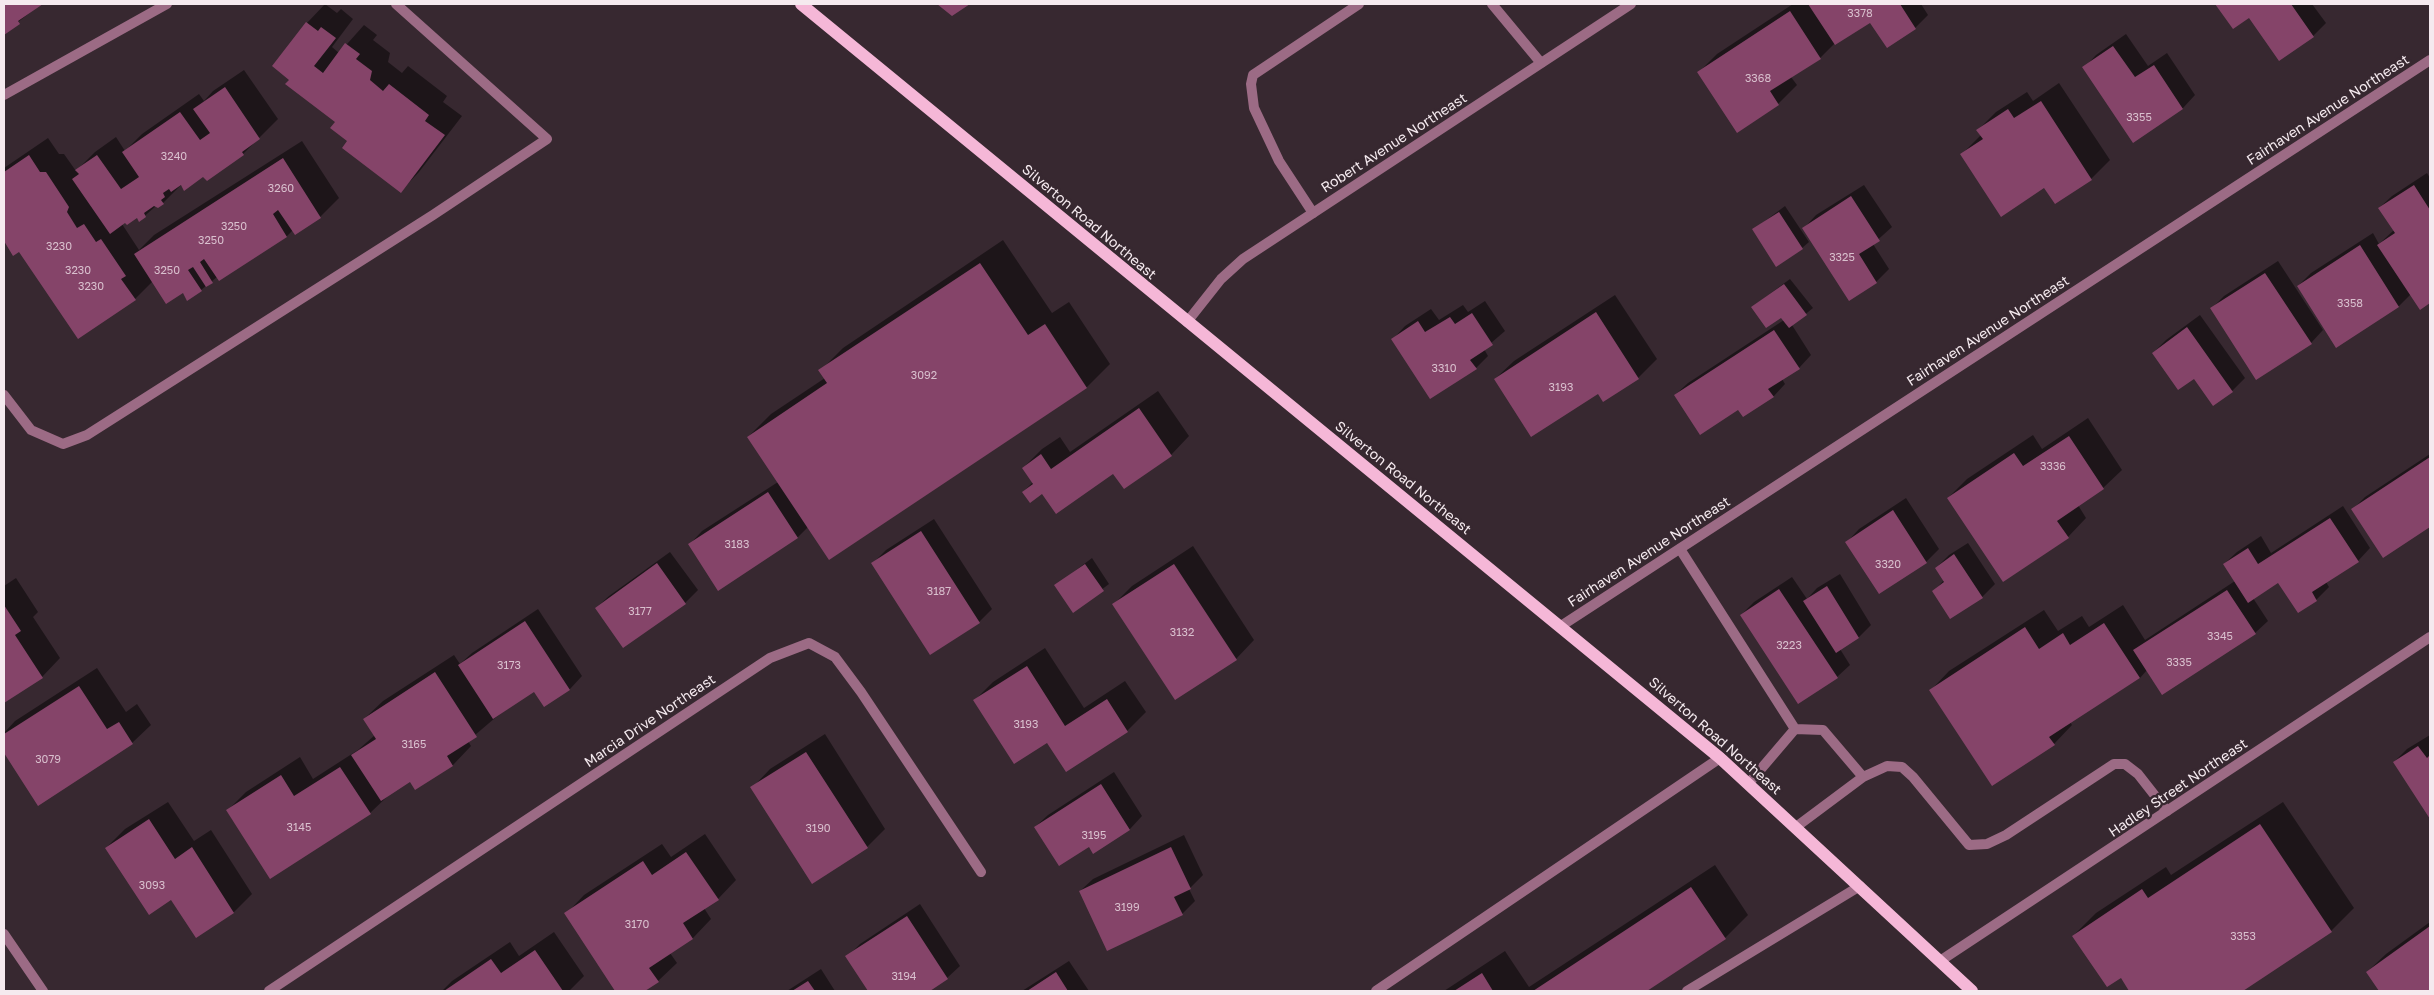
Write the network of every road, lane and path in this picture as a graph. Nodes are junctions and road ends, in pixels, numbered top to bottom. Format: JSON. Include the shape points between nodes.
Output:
{"nodes":[{"id":1,"x":167,"y":4,"type":"edge"},
{"id":2,"x":396,"y":4,"type":"edge"},
{"id":3,"x":801,"y":4,"type":"edge"},
{"id":4,"x":1359,"y":4,"type":"edge"},
{"id":5,"x":1492,"y":4,"type":"edge"},
{"id":6,"x":1631,"y":4,"type":"edge"},
{"id":7,"x":2430,"y":60,"type":"edge"},
{"id":8,"x":1541,"y":63,"type":"junction"},
{"id":9,"x":4,"y":95,"type":"edge"},
{"id":10,"x":1313,"y":213,"type":"junction"},
{"id":11,"x":1186,"y":322,"type":"junction"},
{"id":12,"x":4,"y":395,"type":"edge"},
{"id":13,"x":1680,"y":549,"type":"junction"},
{"id":14,"x":1561,"y":626,"type":"junction"},
{"id":15,"x":2430,"y":637,"type":"edge"},
{"id":16,"x":1795,"y":730,"type":"junction"},
{"id":17,"x":1720,"y":758,"type":"junction"},
{"id":18,"x":1862,"y":777,"type":"junction"},
{"id":19,"x":1749,"y":783,"type":"junction"},
{"id":20,"x":2167,"y":811,"type":"junction"},
{"id":21,"x":1796,"y":827,"type":"junction"},
{"id":22,"x":981,"y":872,"type":"dead end"},
{"id":23,"x":1860,"y":886,"type":"junction"},
{"id":24,"x":4,"y":934,"type":"edge"},
{"id":25,"x":1940,"y":961,"type":"junction"},
{"id":26,"x":43,"y":991,"type":"edge"},
{"id":27,"x":269,"y":991,"type":"edge"},
{"id":28,"x":1376,"y":991,"type":"edge"},
{"id":29,"x":1687,"y":991,"type":"edge"},
{"id":30,"x":1972,"y":991,"type":"edge"}],
"edges":[{"from":1,"to":9,"type":"street"},
{"from":2,"to":12,"type":"street","via":[[547,139],[87,435],[63,444],[31,430]]},
{"from":3,"to":11,"type":"main road","name":"Silverton Road Northeast"},
{"from":4,"to":10,"type":"street","via":[[1253,75],[1251,84],[1254,108],[1279,161]]},
{"from":5,"to":8,"type":"street"},
{"from":6,"to":8,"type":"street","name":"Robert Avenue Northeast"},
{"from":7,"to":13,"type":"street","name":"Fairhaven Avenue Northeast"},
{"from":8,"to":10,"type":"street","name":"Robert Avenue Northeast"},
{"from":10,"to":11,"type":"street","name":"Robert Avenue Northeast","via":[[1243,259],[1221,278]]},
{"from":11,"to":14,"type":"main road","name":"Silverton Road Northeast"},
{"from":13,"to":14,"type":"street","name":"Fairhaven Avenue Northeast"},
{"from":13,"to":16,"type":"street"},
{"from":14,"to":17,"type":"main road","name":"Silverton Road Northeast"},
{"from":15,"to":20,"type":"street","name":"Hadley Street Northeast"},
{"from":16,"to":18,"type":"street","via":[[1823,730]]},
{"from":16,"to":19,"type":"street"},
{"from":17,"to":19,"type":"main road","name":"Silverton Road Northeast"},
{"from":17,"to":28,"type":"street"},
{"from":18,"to":20,"type":"street","via":[[1887,766],[1902,767],[1969,845],[1987,844],[2006,835],[2114,764],[2125,764],[2138,774]]},
{"from":18,"to":21,"type":"street"},
{"from":19,"to":21,"type":"main road","name":"Silverton Road Northeast"},
{"from":20,"to":25,"type":"street","name":"Hadley Street Northeast"},
{"from":21,"to":23,"type":"main road","name":"Silverton Road Northeast"},
{"from":22,"to":27,"type":"street","name":"Marcia Drive Northeast","via":[[835,657],[809,643],[770,658]]},
{"from":23,"to":25,"type":"main road","name":"Silverton Road Northeast"},
{"from":23,"to":29,"type":"street"},
{"from":24,"to":26,"type":"street"},
{"from":25,"to":30,"type":"main road","name":"Silverton Road Northeast"}]}
